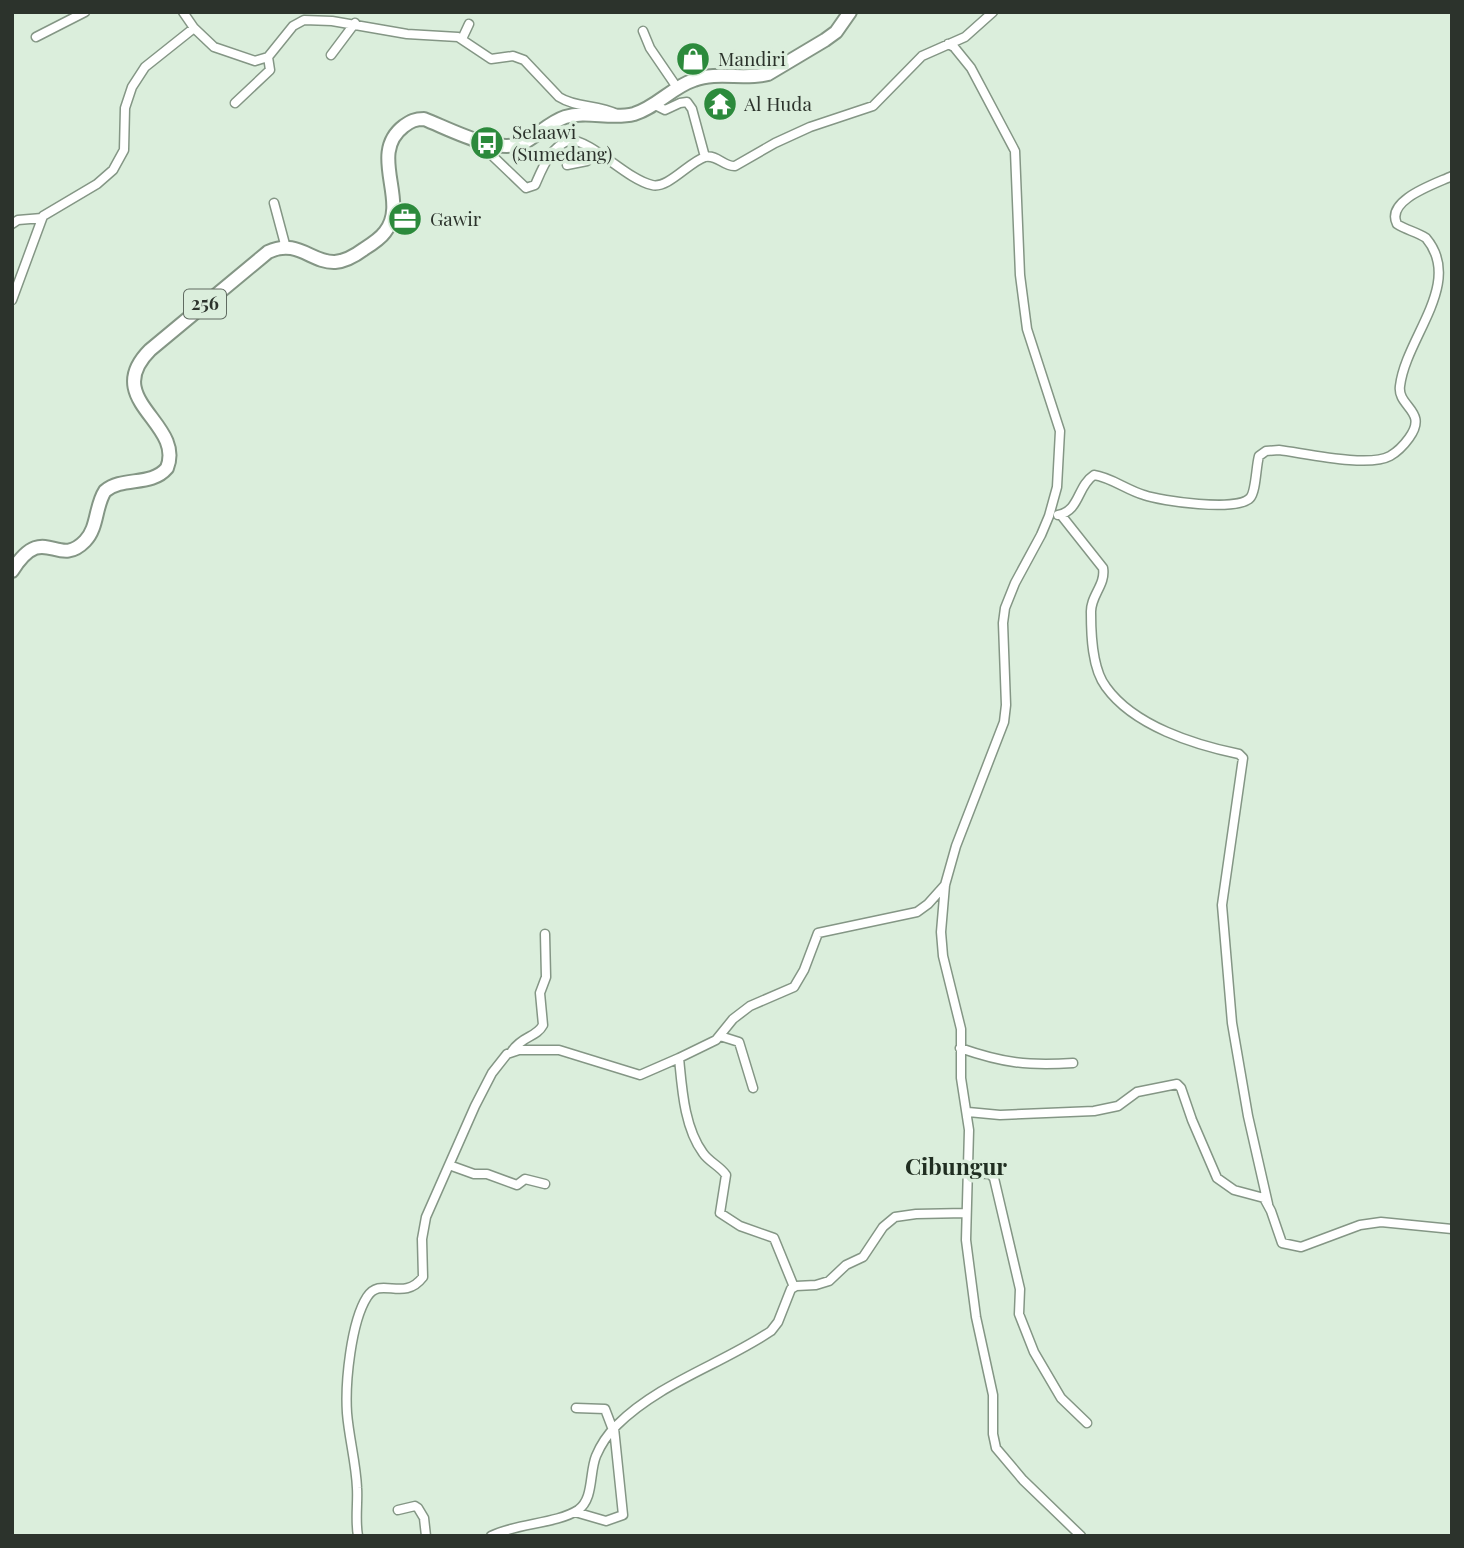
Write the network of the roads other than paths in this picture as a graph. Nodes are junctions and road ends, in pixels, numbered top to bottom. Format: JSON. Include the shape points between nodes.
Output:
{"nodes":[{"id":1,"x":85,"y":12,"type":"edge"},
{"id":2,"x":183,"y":12,"type":"edge"},
{"id":3,"x":850,"y":12,"type":"edge"},
{"id":4,"x":993,"y":12,"type":"edge"},
{"id":5,"x":301,"y":17,"type":"edge"},
{"id":6,"x":355,"y":23,"type":"junction"},
{"id":7,"x":469,"y":24,"type":"dead end"},
{"id":8,"x":194,"y":28,"type":"junction"},
{"id":9,"x":643,"y":31,"type":"dead end"},
{"id":10,"x":36,"y":37,"type":"dead end"},
{"id":11,"x":462,"y":39,"type":"junction"},
{"id":12,"x":948,"y":44,"type":"junction"},
{"id":13,"x":331,"y":55,"type":"dead end"},
{"id":14,"x":268,"y":57,"type":"junction"},
{"id":15,"x":678,"y":89,"type":"junction"},
{"id":16,"x":235,"y":103,"type":"dead end"},
{"id":17,"x":655,"y":105,"type":"junction"},
{"id":18,"x":622,"y":117,"type":"junction"},
{"id":19,"x":474,"y":138,"type":"junction"},
{"id":20,"x":593,"y":150,"type":"junction"},
{"id":21,"x":705,"y":157,"type":"junction"},
{"id":22,"x":567,"y":165,"type":"dead end"},
{"id":23,"x":1452,"y":176,"type":"edge"},
{"id":24,"x":274,"y":203,"type":"dead end"},
{"id":25,"x":42,"y":218,"type":"junction"},
{"id":26,"x":12,"y":224,"type":"edge"},
{"id":27,"x":286,"y":248,"type":"junction"},
{"id":28,"x":1446,"y":261,"type":"dead end"},
{"id":29,"x":12,"y":300,"type":"edge"},
{"id":30,"x":1439,"y":313,"type":"dead end"},
{"id":31,"x":1061,"y":515,"type":"junction"},
{"id":32,"x":1049,"y":516,"type":"junction"},
{"id":33,"x":12,"y":570,"type":"edge"},
{"id":34,"x":945,"y":885,"type":"junction"},
{"id":35,"x":545,"y":934,"type":"dead end"},
{"id":36,"x":720,"y":1036,"type":"junction"},
{"id":37,"x":960,"y":1048,"type":"junction"},
{"id":38,"x":513,"y":1051,"type":"junction"},
{"id":39,"x":679,"y":1058,"type":"junction"},
{"id":40,"x":1073,"y":1063,"type":"dead end"},
{"id":41,"x":753,"y":1088,"type":"dead end"},
{"id":42,"x":968,"y":1112,"type":"junction"},
{"id":43,"x":449,"y":1165,"type":"junction"},
{"id":44,"x":969,"y":1173,"type":"junction"},
{"id":45,"x":545,"y":1184,"type":"dead end"},
{"id":46,"x":1268,"y":1204,"type":"junction"},
{"id":47,"x":966,"y":1213,"type":"junction"},
{"id":48,"x":1452,"y":1229,"type":"edge"},
{"id":49,"x":794,"y":1287,"type":"junction"},
{"id":50,"x":576,"y":1408,"type":"dead end"},
{"id":51,"x":1087,"y":1423,"type":"dead end"},
{"id":52,"x":614,"y":1429,"type":"junction"},
{"id":53,"x":398,"y":1510,"type":"dead end"},
{"id":54,"x":575,"y":1511,"type":"junction"},
{"id":55,"x":493,"y":1535,"type":"edge"},
{"id":56,"x":358,"y":1536,"type":"edge"},
{"id":57,"x":426,"y":1536,"type":"edge"},
{"id":58,"x":1081,"y":1536,"type":"edge"}],
"edges":[{"from":1,"to":10,"type":"street"},
{"from":2,"to":8,"type":"street"},
{"from":3,"to":15,"type":"main road","via":[[836,32],[778,69],[758,76],[701,78]]},
{"from":4,"to":12,"type":"street","via":[[974,31]]},
{"from":5,"to":6,"type":"street"},
{"from":5,"to":14,"type":"street"},
{"from":6,"to":11,"type":"street"},
{"from":6,"to":13,"type":"street"},
{"from":7,"to":11,"type":"street"},
{"from":8,"to":14,"type":"street","via":[[220,51],[255,61]]},
{"from":8,"to":25,"type":"street","via":[[145,68],[132,87],[125,108],[124,150],[113,170]]},
{"from":9,"to":15,"type":"street"},
{"from":11,"to":18,"type":"street","via":[[491,59],[513,56],[524,60],[565,101]]},
{"from":12,"to":21,"type":"street","via":[[922,56],[873,106],[810,127],[735,166]]},
{"from":12,"to":32,"type":"street","via":[[971,68],[1015,150],[1027,329],[1060,431],[1057,487]]},
{"from":14,"to":16,"type":"street","via":[[270,70]]},
{"from":15,"to":17,"type":"main road"},
{"from":17,"to":18,"type":"main road"},
{"from":17,"to":21,"type":"street","via":[[665,110],[685,101],[689,104]]},
{"from":18,"to":19,"type":"main road","via":[[566,116],[514,146]]},
{"from":19,"to":20,"type":"street","via":[[526,188],[536,185],[546,161],[564,142],[575,140]]},
{"from":19,"to":27,"type":"main road","via":[[424,118],[414,120],[397,132],[389,147],[393,209],[385,232],[339,261]]},
{"from":20,"to":21,"type":"street","via":[[655,186]]},
{"from":20,"to":22,"type":"street","via":[[587,161]]},
{"from":23,"to":28,"type":"street","via":[[1405,200],[1393,216],[1399,226],[1428,240]]},
{"from":24,"to":27,"type":"street"},
{"from":25,"to":26,"type":"street"},
{"from":25,"to":29,"type":"street"},
{"from":27,"to":33,"type":"main road","number":"256","via":[[261,257],[140,362],[136,378],[139,403],[169,445],[169,462],[163,473],[109,487],[90,536],[81,545],[68,551],[36,546],[25,552]]},
{"from":30,"to":31,"type":"street","via":[[1399,387],[1415,427],[1390,456],[1365,461],[1264,452],[1259,456],[1252,495],[1235,505],[1147,496],[1094,475],[1074,506]]},
{"from":31,"to":32,"type":"street"},
{"from":31,"to":46,"type":"street","via":[[1103,568],[1104,578],[1091,610],[1097,667],[1105,686],[1131,711],[1161,729],[1243,758],[1222,905],[1232,1023]]},
{"from":32,"to":34,"type":"street","via":[[1005,608],[1004,722]]},
{"from":34,"to":36,"type":"street","via":[[917,912],[818,933],[797,984],[750,1006]]},
{"from":34,"to":37,"type":"street","via":[[943,956],[960,1016]]},
{"from":35,"to":38,"type":"street","via":[[546,977],[540,993],[543,1026],[519,1041]]},
{"from":36,"to":39,"type":"street"},
{"from":36,"to":41,"type":"street","via":[[739,1042]]},
{"from":37,"to":40,"type":"street","via":[[1020,1065]]},
{"from":37,"to":42,"type":"street"},
{"from":38,"to":39,"type":"street","via":[[571,1052],[640,1076]]},
{"from":38,"to":43,"type":"street","via":[[492,1073]]},
{"from":39,"to":49,"type":"street","via":[[684,1100],[699,1145],[726,1175],[720,1213],[774,1238]]},
{"from":42,"to":44,"type":"street"},
{"from":42,"to":46,"type":"street","via":[[1094,1111],[1118,1106],[1137,1092],[1177,1084],[1217,1178],[1234,1190],[1261,1196]]},
{"from":43,"to":45,"type":"street","via":[[517,1185],[525,1178]]},
{"from":43,"to":56,"type":"street","via":[[425,1217],[423,1277],[407,1290],[375,1290],[367,1297],[355,1326],[347,1410]]},
{"from":44,"to":47,"type":"street"},
{"from":44,"to":51,"type":"street","via":[[994,1178],[1020,1289],[1019,1314],[1034,1352],[1061,1398]]},
{"from":46,"to":48,"type":"street","via":[[1282,1243],[1301,1247],[1381,1222]]},
{"from":47,"to":49,"type":"street","via":[[895,1217],[863,1257],[829,1281]]},
{"from":47,"to":58,"type":"street","via":[[970,1278],[993,1395],[995,1444],[1023,1480]]},
{"from":49,"to":52,"type":"street","via":[[771,1331],[659,1394]]},
{"from":50,"to":52,"type":"street","via":[[605,1409]]},
{"from":52,"to":54,"type":"street","via":[[596,1457],[587,1498]]},
{"from":52,"to":54,"type":"street","via":[[623,1515],[606,1521]]},
{"from":53,"to":57,"type":"street","via":[[418,1508]]},
{"from":54,"to":55,"type":"street"}]}
